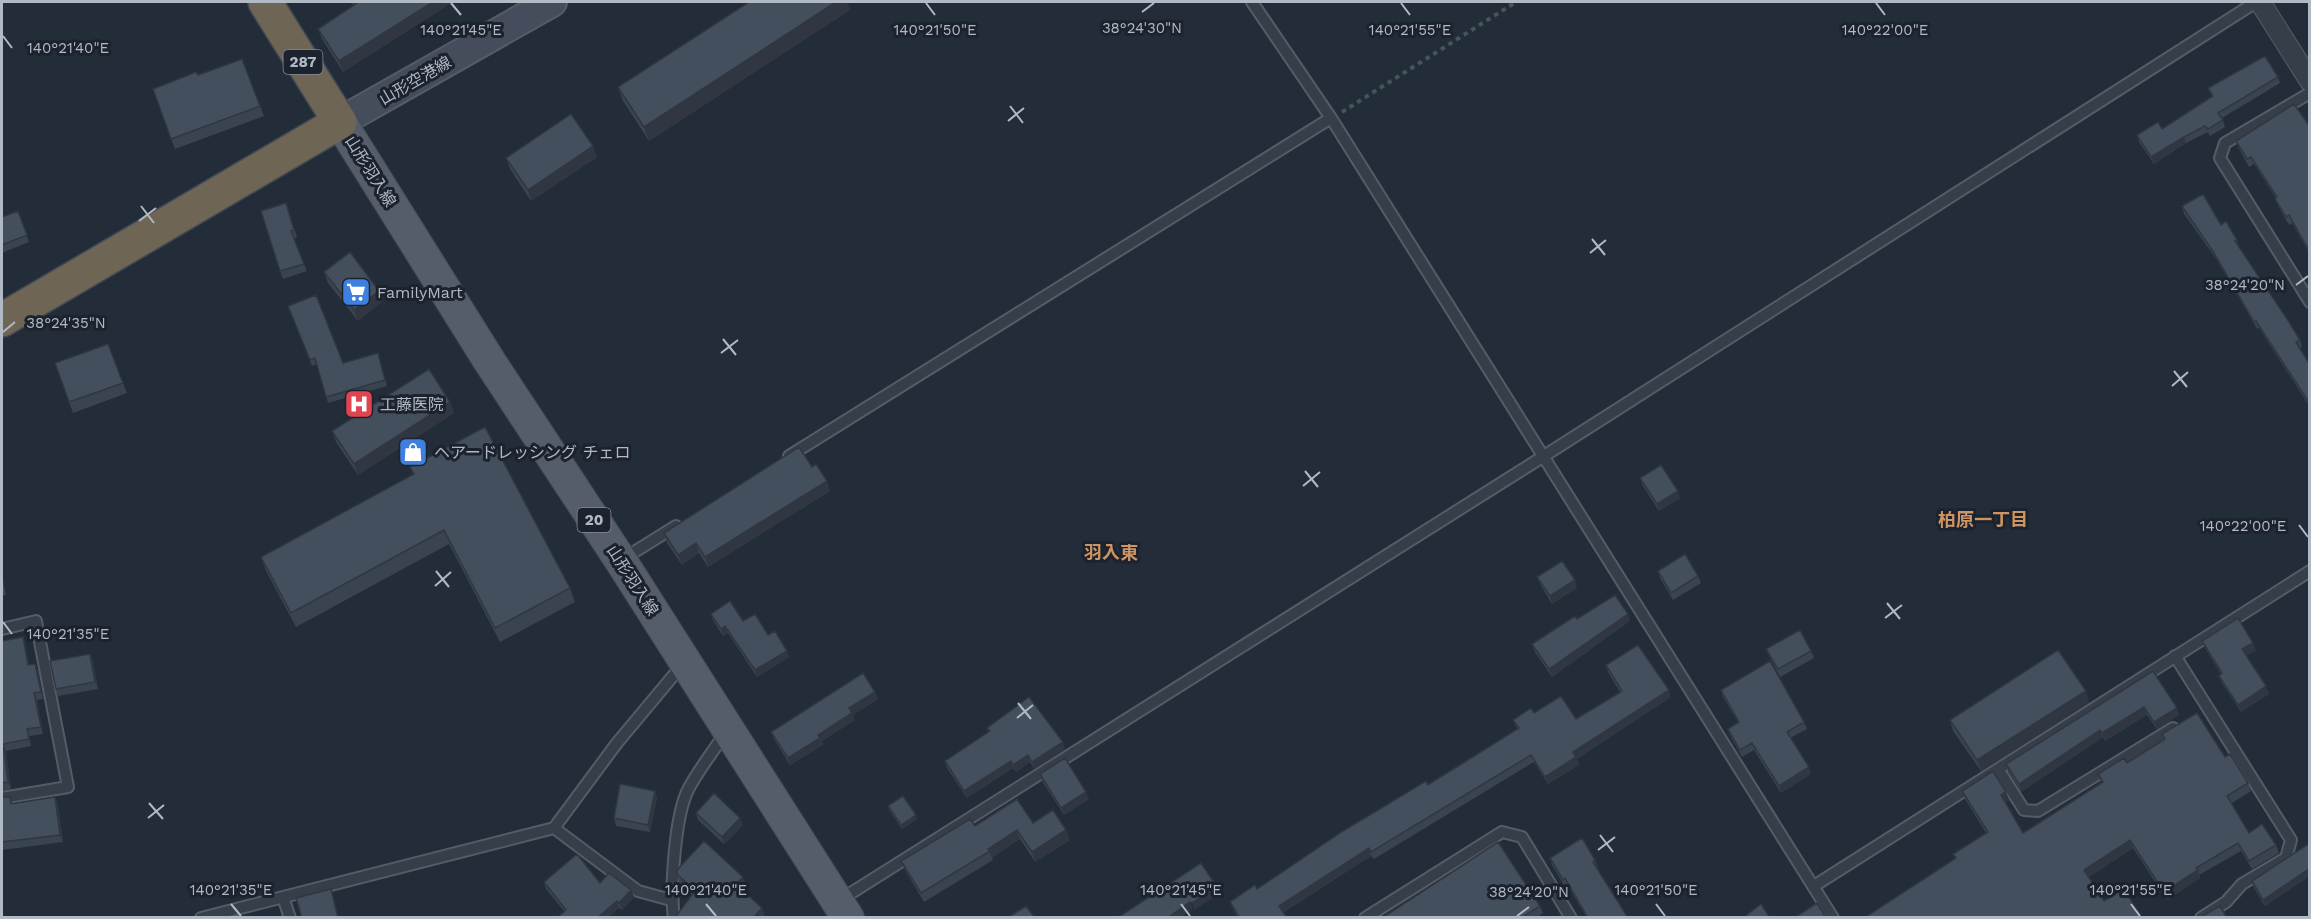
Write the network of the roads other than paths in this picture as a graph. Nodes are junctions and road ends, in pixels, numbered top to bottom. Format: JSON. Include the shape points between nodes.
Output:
{"nodes":[{"id":1,"x":265,"y":2,"type":"edge"},
{"id":2,"x":552,"y":2,"type":"edge"},
{"id":3,"x":1252,"y":2,"type":"edge"},
{"id":4,"x":2258,"y":2,"type":"edge"},
{"id":5,"x":2310,"y":81,"type":"edge"},
{"id":6,"x":2310,"y":93,"type":"edge"},
{"id":7,"x":1331,"y":118,"type":"junction"},
{"id":8,"x":340,"y":122,"type":"junction"},
{"id":9,"x":2310,"y":302,"type":"edge"},
{"id":10,"x":2,"y":320,"type":"edge"},
{"id":11,"x":1544,"y":456,"type":"junction"},
{"id":12,"x":783,"y":460,"type":"edge"},
{"id":13,"x":682,"y":523,"type":"edge"},
{"id":14,"x":621,"y":561,"type":"junction"},
{"id":15,"x":2310,"y":571,"type":"edge"},
{"id":16,"x":2,"y":629,"type":"edge"},
{"id":17,"x":2175,"y":656,"type":"junction"},
{"id":18,"x":685,"y":661,"type":"junction"},
{"id":19,"x":2198,"y":713,"type":"junction"},
{"id":20,"x":728,"y":728,"type":"junction"},
{"id":21,"x":1998,"y":769,"type":"junction"},
{"id":22,"x":2,"y":798,"type":"edge"},
{"id":23,"x":554,"y":828,"type":"junction"},
{"id":24,"x":1814,"y":886,"type":"junction"},
{"id":25,"x":283,"y":897,"type":"junction"},
{"id":26,"x":671,"y":900,"type":"junction"},
{"id":27,"x":843,"y":910,"type":"edge"},
{"id":28,"x":201,"y":918,"type":"edge"},
{"id":29,"x":290,"y":918,"type":"edge"},
{"id":30,"x":674,"y":918,"type":"edge"},
{"id":31,"x":1365,"y":918,"type":"edge"},
{"id":32,"x":1571,"y":918,"type":"edge"},
{"id":33,"x":1833,"y":918,"type":"edge"},
{"id":34,"x":2200,"y":918,"type":"edge"}],
"edges":[{"from":1,"to":8,"type":"highway","number":"287"},
{"from":2,"to":8,"type":"main road","name":"山形空港線"},
{"from":3,"to":7,"type":"lane"},
{"from":4,"to":5,"type":"street"},
{"from":4,"to":11,"type":"lane"},
{"from":6,"to":9,"type":"lane","via":[[2225,143],[2220,158]]},
{"from":7,"to":11,"type":"lane"},
{"from":7,"to":12,"type":"lane"},
{"from":8,"to":10,"type":"highway"},
{"from":8,"to":14,"type":"main road","name":"山形羽入線","number":"20","via":[[490,362]]},
{"from":11,"to":24,"type":"lane"},
{"from":11,"to":27,"type":"lane"},
{"from":13,"to":14,"type":"lane"},
{"from":14,"to":18,"type":"main road","name":"山形羽入線","number":"20"},
{"from":15,"to":17,"type":"lane"},
{"from":16,"to":22,"type":"lane","via":[[36,621],[68,787]]},
{"from":17,"to":19,"type":"lane"},
{"from":17,"to":21,"type":"lane"},
{"from":18,"to":20,"type":"main road","name":"山形羽入線","number":"20"},
{"from":18,"to":23,"type":"lane","via":[[617,742]]},
{"from":19,"to":21,"type":"lane","via":[[2038,811],[2024,810]]},
{"from":19,"to":34,"type":"lane","via":[[2291,840],[2286,858],[2242,884],[2226,903]]},
{"from":20,"to":26,"type":"lane","via":[[687,790],[676,843]]},
{"from":20,"to":27,"type":"main road","name":"山形羽入線","number":"20"},
{"from":21,"to":24,"type":"lane"},
{"from":23,"to":25,"type":"lane"},
{"from":23,"to":26,"type":"lane","via":[[638,891]]},
{"from":24,"to":33,"type":"lane"},
{"from":25,"to":28,"type":"lane"},
{"from":25,"to":29,"type":"lane"},
{"from":26,"to":30,"type":"lane"},
{"from":31,"to":32,"type":"lane","via":[[1502,832],[1522,837]]}]}
